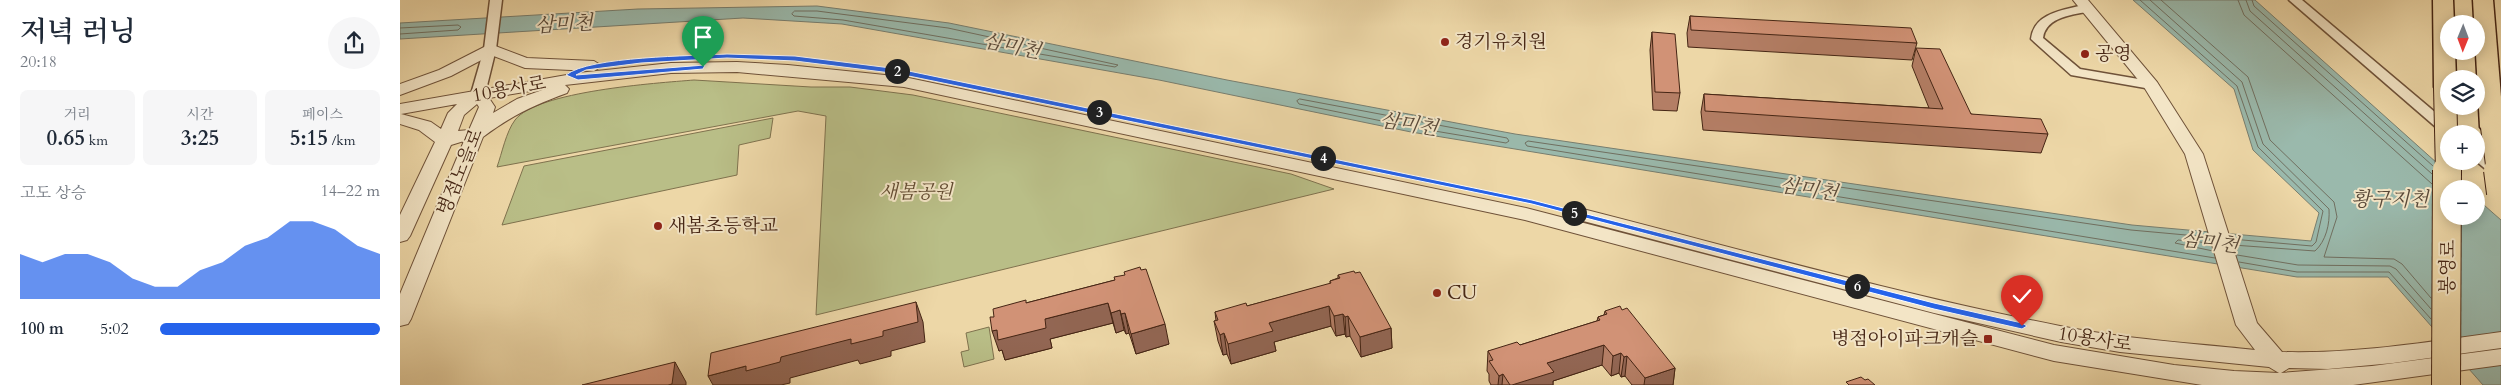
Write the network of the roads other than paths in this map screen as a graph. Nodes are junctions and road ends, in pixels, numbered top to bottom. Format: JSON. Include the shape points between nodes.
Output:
{"nodes":[{"id":1,"x":496,"y":0,"type":"edge"},
{"id":2,"x":2295,"y":0,"type":"edge"},
{"id":3,"x":2443,"y":0,"type":"edge"},
{"id":4,"x":2483,"y":0,"type":"edge"},
{"id":5,"x":2083,"y":4,"type":"edge"},
{"id":6,"x":490,"y":49,"type":"junction"},
{"id":7,"x":590,"y":72,"type":"junction"},
{"id":8,"x":2152,"y":85,"type":"junction"},
{"id":9,"x":479,"y":89,"type":"junction"},
{"id":10,"x":400,"y":90,"type":"edge"},
{"id":11,"x":400,"y":97,"type":"edge"},
{"id":12,"x":400,"y":108,"type":"edge"},
{"id":13,"x":400,"y":119,"type":"edge"},
{"id":14,"x":2441,"y":125,"type":"edge"},
{"id":15,"x":475,"y":135,"type":"junction"},
{"id":16,"x":445,"y":140,"type":"junction"},
{"id":17,"x":2485,"y":161,"type":"edge"},
{"id":18,"x":2501,"y":174,"type":"edge"},
{"id":19,"x":2501,"y":193,"type":"edge"},
{"id":20,"x":400,"y":236,"type":"edge"},
{"id":21,"x":400,"y":319,"type":"edge"},
{"id":22,"x":2501,"y":340,"type":"edge"},
{"id":23,"x":2160,"y":349,"type":"junction"},
{"id":24,"x":2501,"y":356,"type":"edge"},
{"id":25,"x":2347,"y":359,"type":"joint"},
{"id":26,"x":2276,"y":360,"type":"junction"},
{"id":27,"x":2171,"y":373,"type":"junction"},
{"id":28,"x":2295,"y":383,"type":"edge"},
{"id":29,"x":2446,"y":385,"type":"edge"}],
"edges":[{"from":1,"to":6,"type":"street"},
{"from":2,"to":14,"type":"street"},
{"from":3,"to":29,"type":"highway","name":"봉영로","bridge":true,"via":[[2448,234]]},
{"from":4,"to":19,"type":"highway","bridge":true,"via":[[2492,127]]},
{"from":5,"to":8,"type":"street"},
{"from":5,"to":8,"type":"street","via":[[2052,17],[2038,30],[2038,39],[2076,72]]},
{"from":6,"to":7,"type":"street","via":[[525,63]]},
{"from":6,"to":9,"type":"street"},
{"from":6,"to":10,"type":"street","via":[[445,73]]},
{"from":7,"to":9,"type":"street","name":"10용사로"},
{"from":7,"to":15,"type":"street","via":[[523,103]]},
{"from":7,"to":23,"type":"street","name":"10용사로","via":[[673,58],[762,57],[854,65],[924,76],[1532,202],[1976,316],[2061,334]]},
{"from":7,"to":27,"type":"street","name":"10용사로","via":[[737,67],[858,76],[965,94],[1526,214],[2054,353]]},
{"from":8,"to":26,"type":"street","via":[[2194,154],[2248,325]]},
{"from":9,"to":11,"type":"street","name":"10용사로"},
{"from":9,"to":12,"type":"street","name":"10용사로"},
{"from":9,"to":15,"type":"street","name":"병점노을로","via":[[487,108]]},
{"from":9,"to":16,"type":"street","name":"병점노을로","via":[[457,113]]},
{"from":13,"to":16,"type":"street","via":[[425,126]]},
{"from":15,"to":16,"type":"street"},
{"from":15,"to":21,"type":"street","name":"병점노을로"},
{"from":16,"to":20,"type":"street","name":"병점노을로"},
{"from":17,"to":18,"type":"street"},
{"from":22,"to":25,"type":"street","name":"10용사로"},
{"from":23,"to":26,"type":"street","name":"10용사로"},
{"from":23,"to":27,"type":"street","via":[[2180,364]]},
{"from":24,"to":28,"type":"street","name":"10용사로","via":[[2408,372]]},
{"from":25,"to":26,"type":"street","name":"10용사로"},
{"from":26,"to":28,"type":"street"},
{"from":27,"to":28,"type":"street","name":"10용사로"}]}
